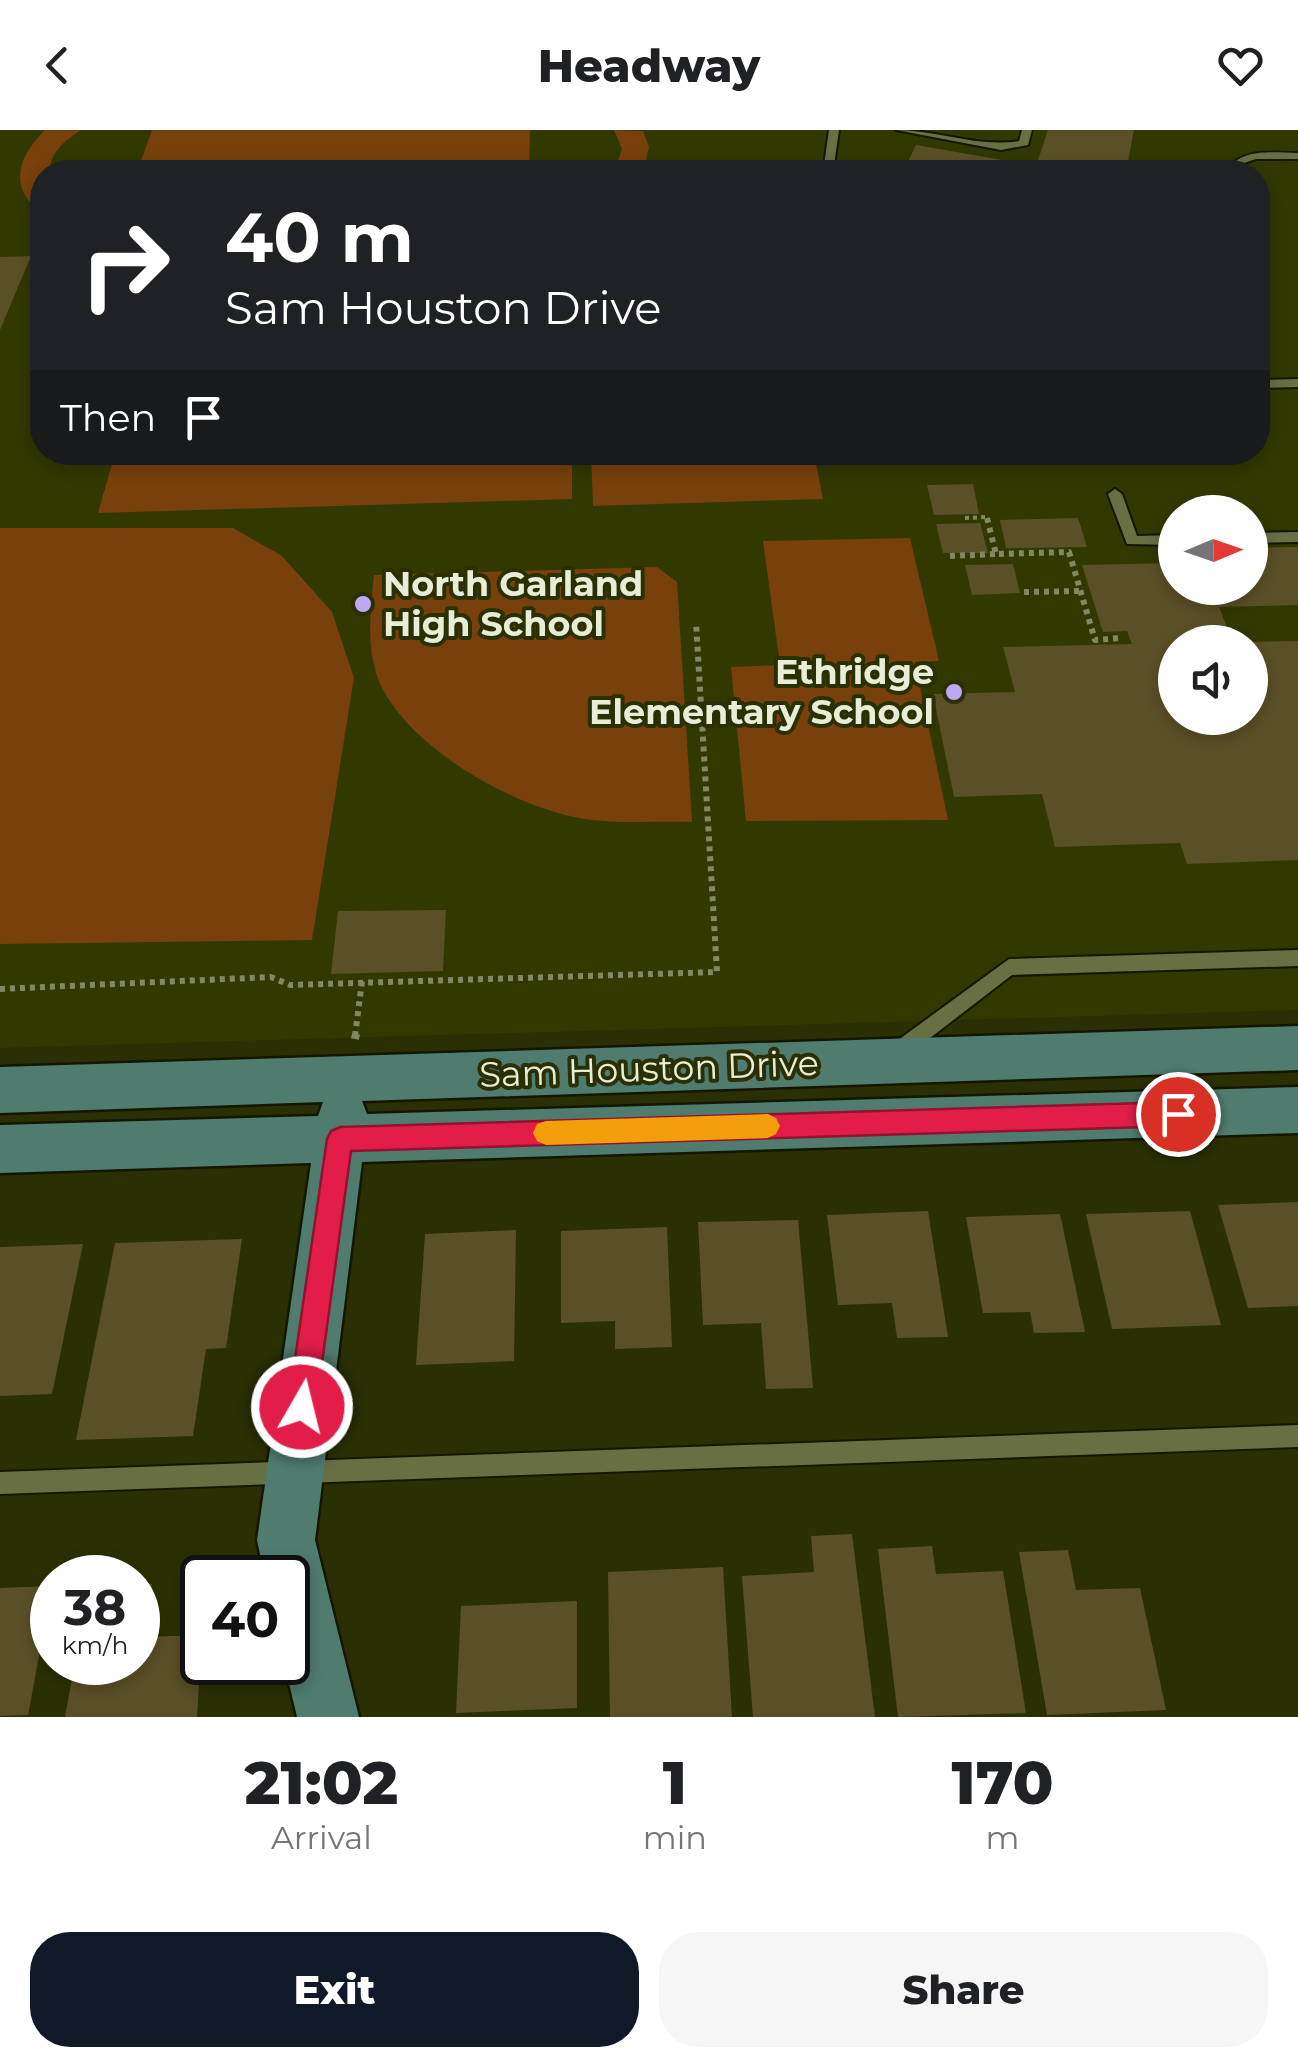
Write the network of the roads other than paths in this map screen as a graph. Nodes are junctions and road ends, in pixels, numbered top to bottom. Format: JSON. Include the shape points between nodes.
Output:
{"nodes":[{"id":1,"x":834,"y":130,"type":"edge"},
{"id":2,"x":901,"y":130,"type":"edge"},
{"id":3,"x":1027,"y":130,"type":"edge"},
{"id":4,"x":1298,"y":156,"type":"edge"},
{"id":5,"x":830,"y":160,"type":"edge"},
{"id":6,"x":1243,"y":160,"type":"edge"},
{"id":7,"x":1298,"y":383,"type":"edge"},
{"id":8,"x":1270,"y":384,"type":"edge"},
{"id":9,"x":1114,"y":494,"type":"dead end"},
{"id":10,"x":1298,"y":537,"type":"edge"},
{"id":11,"x":1268,"y":538,"type":"edge"},
{"id":12,"x":1158,"y":540,"type":"edge"},
{"id":13,"x":1298,"y":958,"type":"edge"},
{"id":14,"x":1298,"y":1048,"type":"edge"},
{"id":15,"x":351,"y":1061,"type":"junction"},
{"id":16,"x":884,"y":1062,"type":"junction"},
{"id":17,"x":0,"y":1090,"type":"edge"},
{"id":18,"x":1298,"y":1110,"type":"edge"},
{"id":19,"x":340,"y":1139,"type":"junction"},
{"id":20,"x":0,"y":1149,"type":"edge"},
{"id":21,"x":1298,"y":1436,"type":"edge"},
{"id":22,"x":293,"y":1474,"type":"junction"},
{"id":23,"x":0,"y":1484,"type":"edge"},
{"id":24,"x":328,"y":1717,"type":"edge"}],
"edges":[{"from":1,"to":5,"type":"lane"},
{"from":2,"to":3,"type":"lane","via":[[1001,147],[1024,143]]},
{"from":4,"to":6,"type":"lane"},
{"from":7,"to":8,"type":"lane"},
{"from":9,"to":12,"type":"lane","via":[[1132,541]]},
{"from":10,"to":11,"type":"lane"},
{"from":13,"to":16,"type":"lane","via":[[1010,967]]},
{"from":14,"to":16,"type":"street","name":"Sam Houston Drive"},
{"from":15,"to":16,"type":"street","name":"Sam Houston Drive"},
{"from":15,"to":17,"type":"street","name":"Sam Houston Drive"},
{"from":15,"to":19,"type":"street"},
{"from":18,"to":19,"type":"street","name":"Sam Houston Drive"},
{"from":19,"to":20,"type":"street","name":"Sam Houston Drive"},
{"from":19,"to":22,"type":"street"},
{"from":21,"to":22,"type":"lane"},
{"from":22,"to":23,"type":"lane"},
{"from":22,"to":24,"type":"street","via":[[286,1540]]}]}
